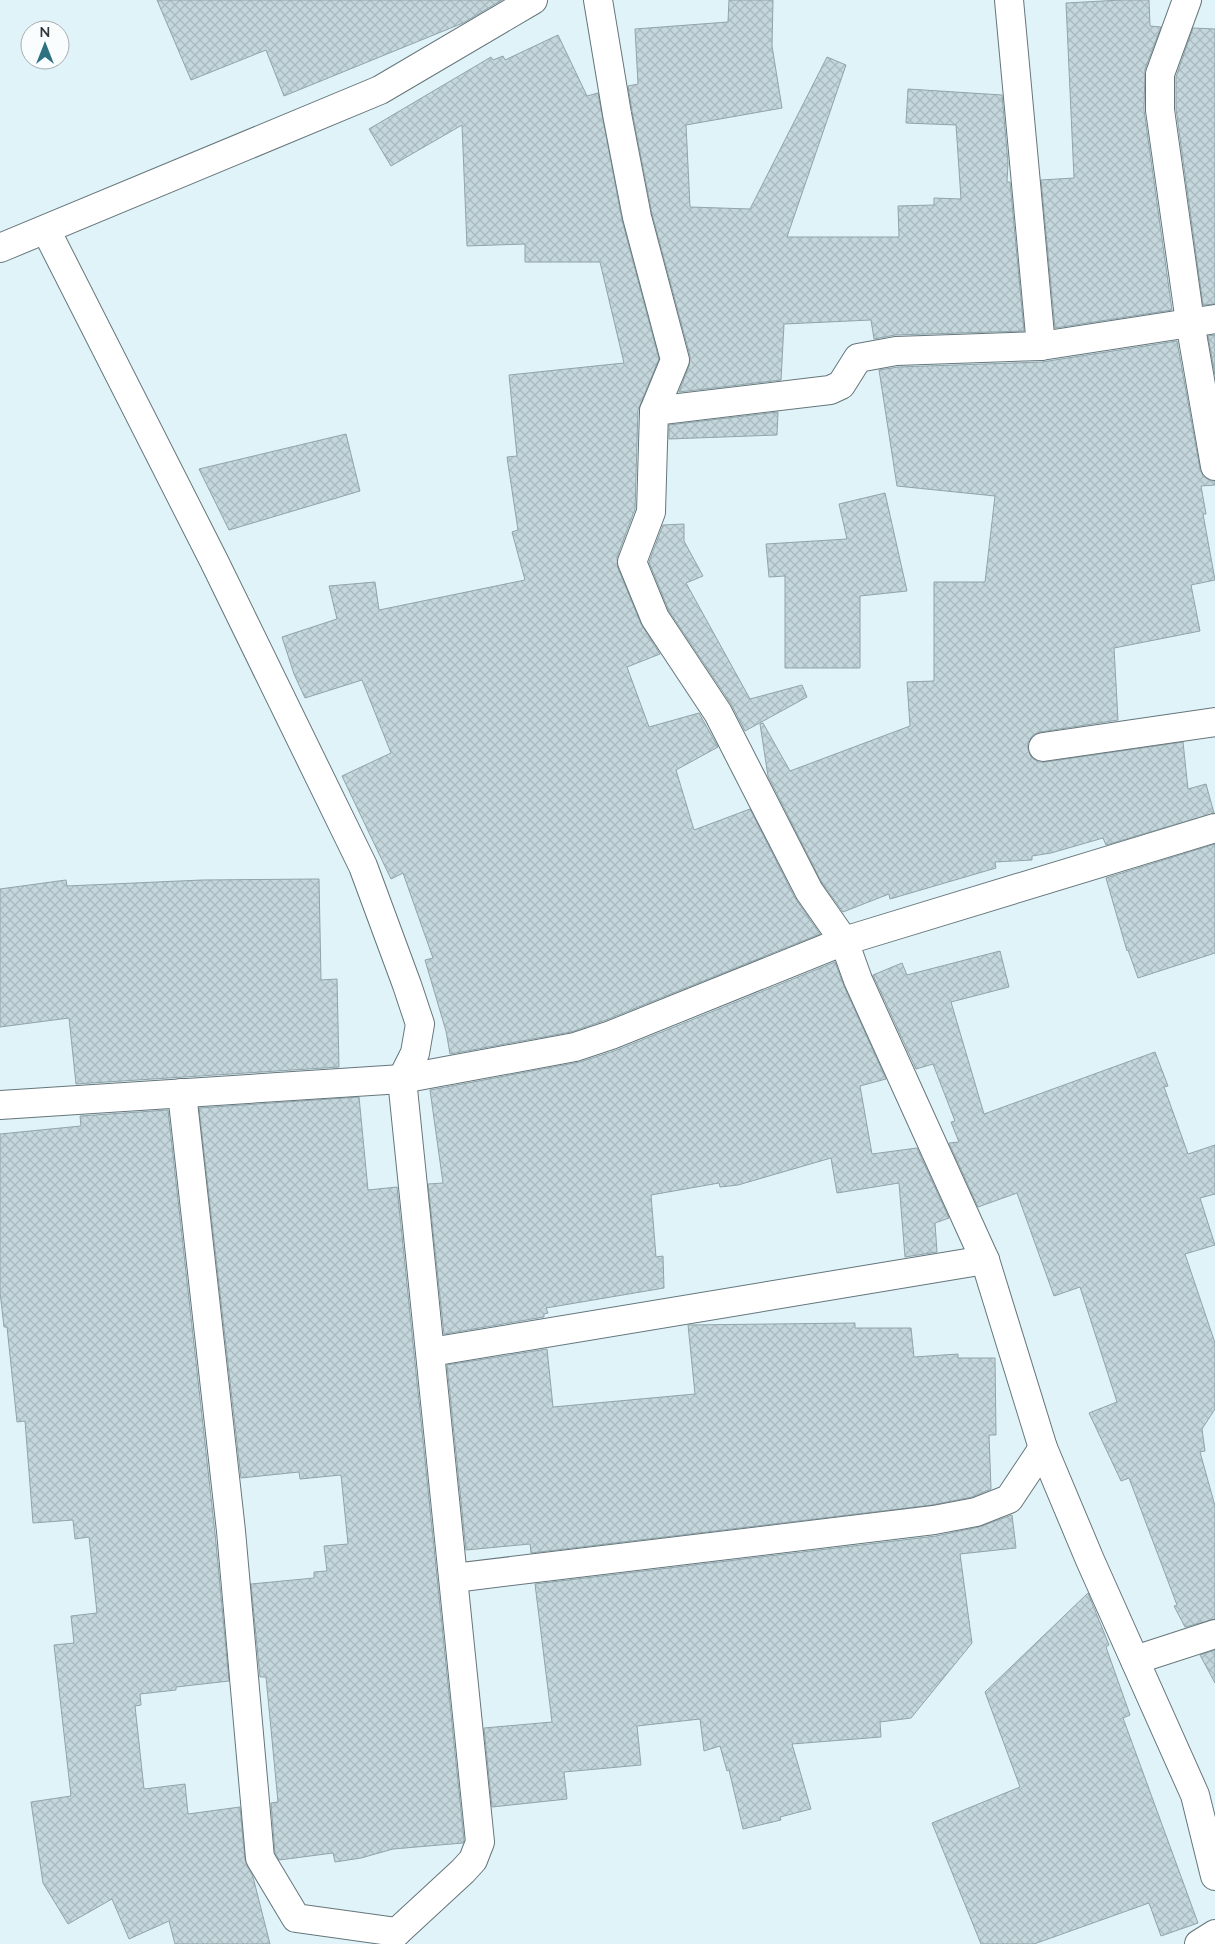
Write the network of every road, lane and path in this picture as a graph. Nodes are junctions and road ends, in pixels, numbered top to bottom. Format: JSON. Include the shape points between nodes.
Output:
{"nodes":[{"id":1,"x":533,"y":0,"type":"edge"},
{"id":2,"x":598,"y":0,"type":"edge"},
{"id":3,"x":1009,"y":0,"type":"edge"},
{"id":4,"x":1187,"y":0,"type":"edge"},
{"id":5,"x":46,"y":230,"type":"junction"},
{"id":6,"x":0,"y":248,"type":"edge"},
{"id":7,"x":1203,"y":320,"type":"edge"},
{"id":8,"x":1041,"y":346,"type":"junction"},
{"id":9,"x":654,"y":411,"type":"junction"},
{"id":10,"x":1215,"y":466,"type":"edge"},
{"id":11,"x":1215,"y":722,"type":"edge"},
{"id":12,"x":1043,"y":747,"type":"dead end"},
{"id":13,"x":1215,"y":828,"type":"edge"},
{"id":14,"x":844,"y":941,"type":"junction"},
{"id":15,"x":402,"y":1079,"type":"junction"},
{"id":16,"x":182,"y":1093,"type":"junction"},
{"id":17,"x":0,"y":1106,"type":"edge"},
{"id":18,"x":985,"y":1260,"type":"junction"},
{"id":19,"x":431,"y":1352,"type":"junction"},
{"id":20,"x":1048,"y":1459,"type":"junction"},
{"id":21,"x":454,"y":1578,"type":"junction"},
{"id":22,"x":1215,"y":1634,"type":"edge"},
{"id":23,"x":1135,"y":1660,"type":"junction"},
{"id":24,"x":1215,"y":1876,"type":"edge"},
{"id":25,"x":1215,"y":1934,"type":"edge"},
{"id":26,"x":397,"y":1938,"type":"edge"},
{"id":27,"x":1199,"y":1944,"type":"edge"}],
"edges":[{"from":1,"to":5,"type":"street","via":[[380,90]]},
{"from":2,"to":9,"type":"street","via":[[637,217],[675,360]]},
{"from":3,"to":8,"type":"street"},
{"from":4,"to":7,"type":"street","via":[[1160,74],[1160,110]]},
{"from":5,"to":6,"type":"street"},
{"from":5,"to":15,"type":"street","via":[[214,561],[363,866],[420,1024],[415,1053]]},
{"from":7,"to":8,"type":"street"},
{"from":7,"to":10,"type":"street"},
{"from":8,"to":9,"type":"street","via":[[896,351],[858,358],[841,385],[830,390]]},
{"from":9,"to":14,"type":"street","via":[[651,512],[632,562],[655,618],[718,713],[809,891]]},
{"from":11,"to":12,"type":"street"},
{"from":13,"to":14,"type":"street"},
{"from":14,"to":15,"type":"street","via":[[575,1047]]},
{"from":14,"to":18,"type":"street","via":[[858,980]]},
{"from":15,"to":16,"type":"street"},
{"from":15,"to":19,"type":"street"},
{"from":16,"to":17,"type":"street"},
{"from":16,"to":26,"type":"street","via":[[231,1531],[260,1858],[296,1918]]},
{"from":18,"to":19,"type":"street"},
{"from":18,"to":20,"type":"street"},
{"from":19,"to":21,"type":"street"},
{"from":20,"to":21,"type":"street","via":[[1008,1499],[976,1512],[925,1521]]},
{"from":20,"to":23,"type":"street"},
{"from":21,"to":26,"type":"street","via":[[480,1842],[473,1860],[463,1872]]},
{"from":22,"to":23,"type":"street"},
{"from":23,"to":24,"type":"street","via":[[1195,1795]]},
{"from":25,"to":27,"type":"street"}]}
